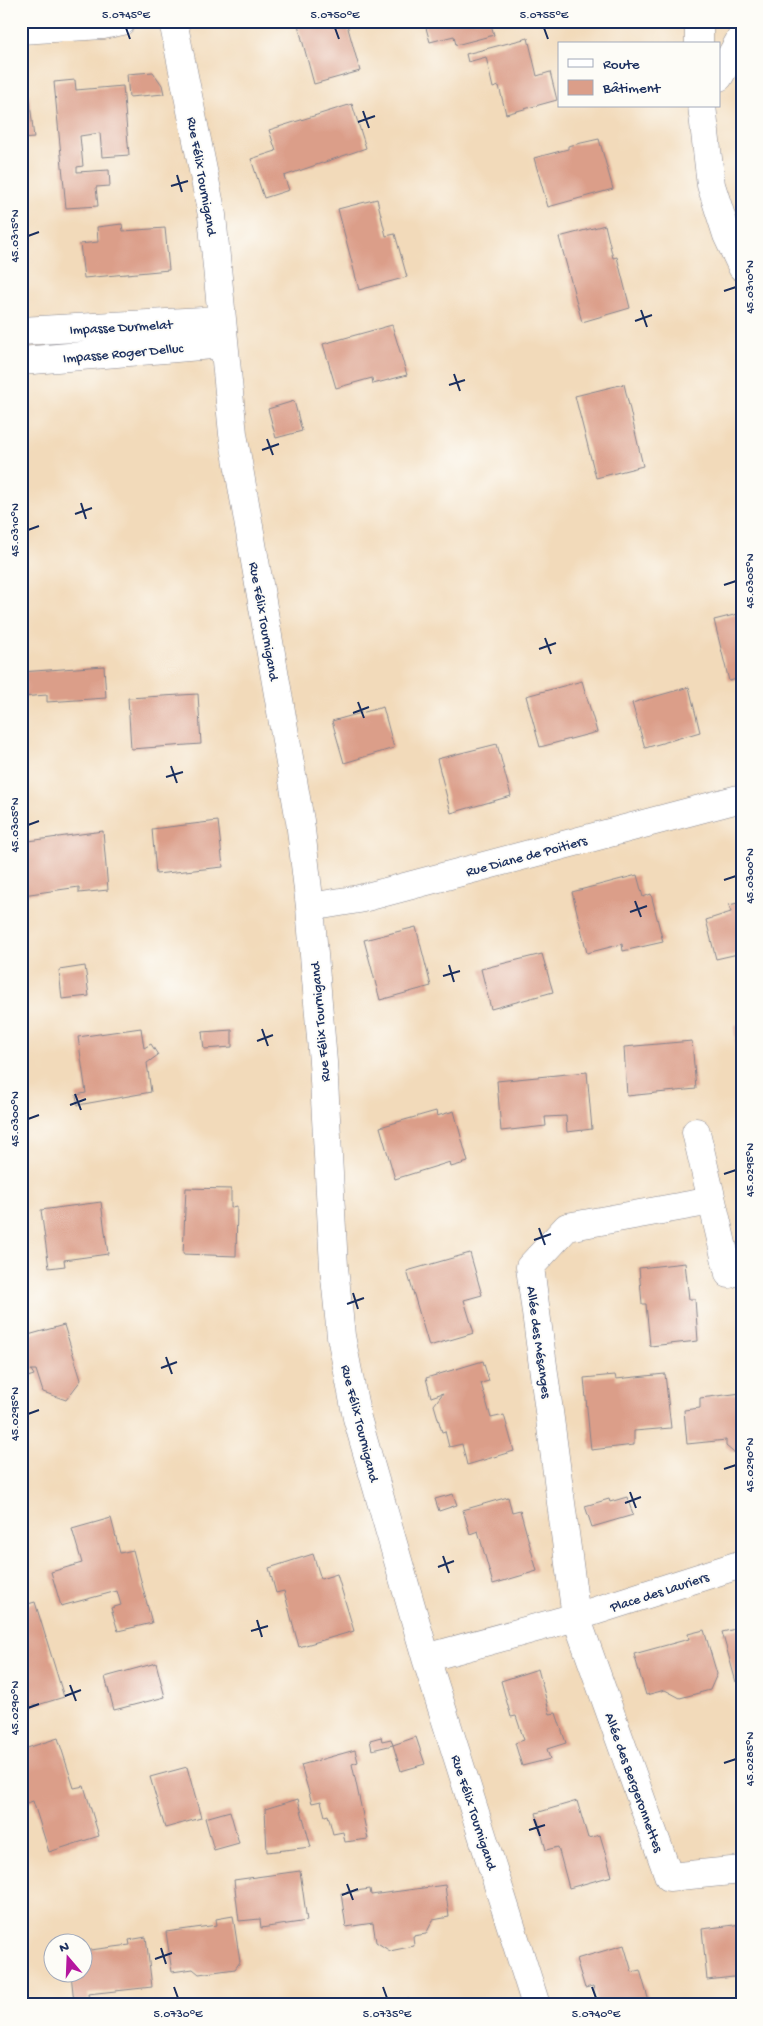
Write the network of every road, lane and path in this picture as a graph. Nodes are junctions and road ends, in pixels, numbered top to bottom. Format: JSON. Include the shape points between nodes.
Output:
{"nodes":[{"id":1,"x":122,"y":21,"type":"edge"},
{"id":2,"x":173,"y":21,"type":"edge"},
{"id":3,"x":700,"y":21,"type":"edge"},
{"id":4,"x":21,"y":30,"type":"edge"},
{"id":5,"x":742,"y":36,"type":"edge"},
{"id":6,"x":699,"y":42,"type":"edge"},
{"id":7,"x":720,"y":74,"type":"edge"},
{"id":8,"x":706,"y":113,"type":"edge"},
{"id":9,"x":742,"y":267,"type":"edge"},
{"id":10,"x":21,"y":331,"type":"edge"},
{"id":11,"x":222,"y":332,"type":"junction"},
{"id":12,"x":21,"y":361,"type":"edge"},
{"id":13,"x":742,"y":798,"type":"edge"},
{"id":14,"x":310,"y":907,"type":"junction"},
{"id":15,"x":696,"y":1132,"type":"dead end"},
{"id":16,"x":712,"y":1201,"type":"junction"},
{"id":17,"x":729,"y":1274,"type":"dead end"},
{"id":18,"x":742,"y":1564,"type":"edge"},
{"id":19,"x":576,"y":1617,"type":"junction"},
{"id":20,"x":426,"y":1658,"type":"junction"},
{"id":21,"x":742,"y":1870,"type":"edge"},
{"id":22,"x":536,"y":2005,"type":"edge"}],
"edges":[{"from":1,"to":4,"type":"street"},
{"from":2,"to":11,"type":"street","name":"Rue Félix Tournigand","via":[[212,215]]},
{"from":3,"to":6,"type":"street"},
{"from":5,"to":7,"type":"street"},
{"from":8,"to":9,"type":"street","via":[[711,185],[727,236]]},
{"from":10,"to":11,"type":"street","name":"Impasse Durmelat"},
{"from":11,"to":12,"type":"street","name":"Impasse Roger Delluc"},
{"from":11,"to":14,"type":"street","name":"Rue Félix Tournigand","via":[[233,434],[300,821]]},
{"from":13,"to":14,"type":"street","name":"Rue Diane de Poitiers","via":[[359,899]]},
{"from":14,"to":20,"type":"street","name":"Rue Félix Tournigand","via":[[340,1336],[358,1418]]},
{"from":15,"to":16,"type":"street"},
{"from":16,"to":17,"type":"street"},
{"from":16,"to":19,"type":"street","name":"Allée des Mésanges","via":[[567,1227],[530,1268]]},
{"from":18,"to":19,"type":"street","name":"Place des Lauriers"},
{"from":19,"to":20,"type":"street","name":"Place des Lauriers"},
{"from":19,"to":21,"type":"street","name":"Allée des Bergeronnettes","via":[[669,1877]]},
{"from":20,"to":22,"type":"street","name":"Rue Félix Tournigand"}]}
